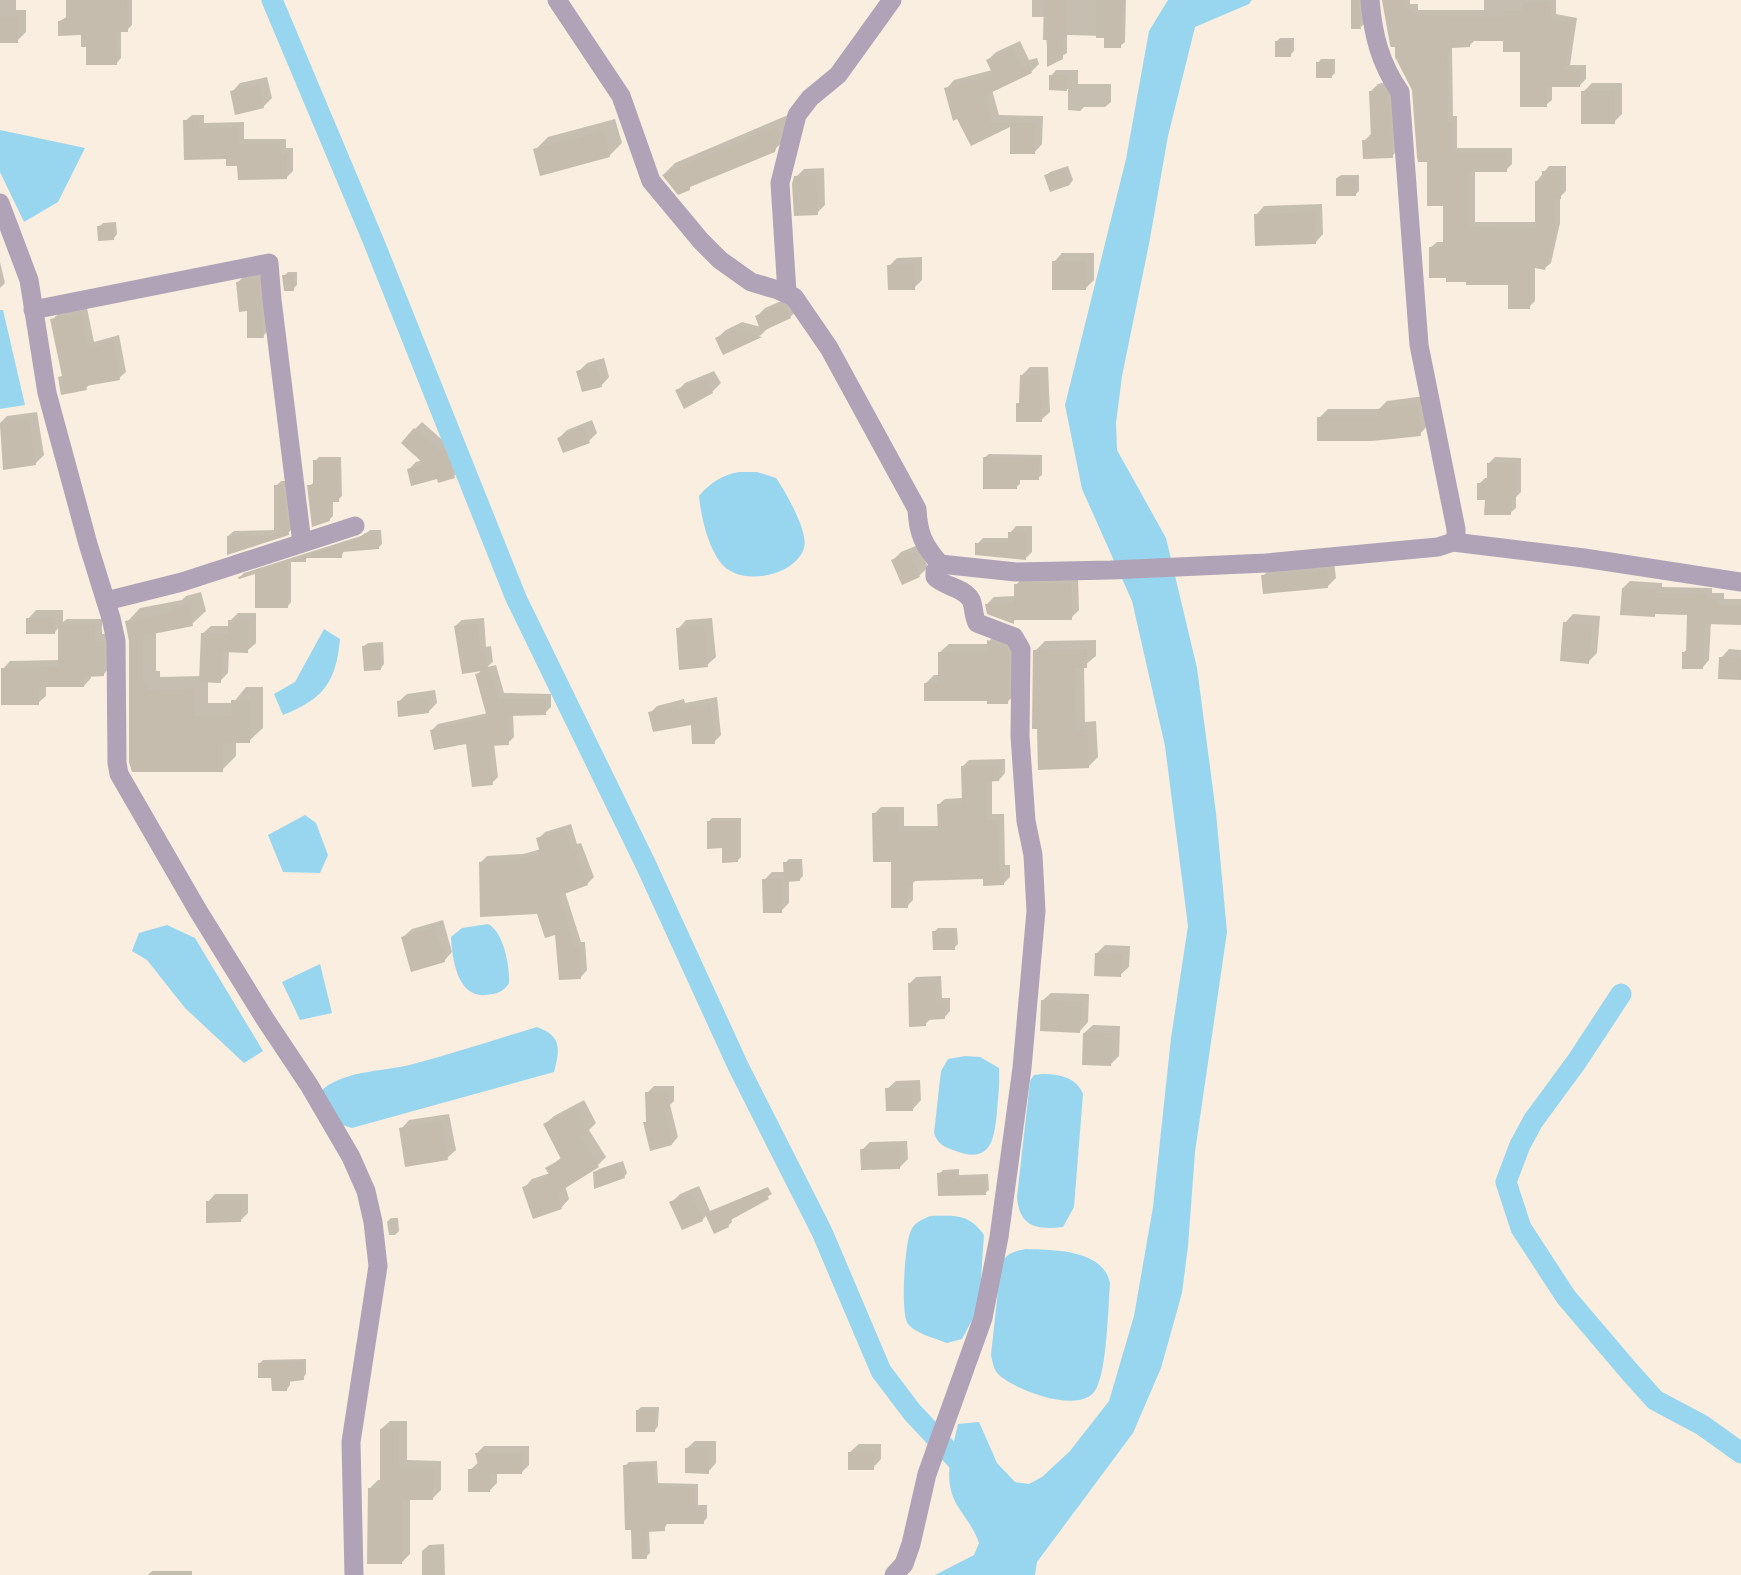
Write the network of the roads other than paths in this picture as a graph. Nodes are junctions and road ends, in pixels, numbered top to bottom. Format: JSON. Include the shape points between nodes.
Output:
{"nodes":[{"id":1,"x":557,"y":0,"type":"edge"},
{"id":2,"x":892,"y":0,"type":"edge"},
{"id":3,"x":1370,"y":0,"type":"edge"},
{"id":4,"x":0,"y":203,"type":"edge"},
{"id":5,"x":787,"y":293,"type":"junction"},
{"id":6,"x":33,"y":310,"type":"junction"},
{"id":7,"x":355,"y":526,"type":"dead end"},
{"id":8,"x":1453,"y":542,"type":"junction"},
{"id":9,"x":302,"y":543,"type":"junction"},
{"id":10,"x":940,"y":564,"type":"junction"},
{"id":11,"x":1741,"y":582,"type":"edge"},
{"id":12,"x":106,"y":601,"type":"junction"},
{"id":13,"x":354,"y":1575,"type":"edge"},
{"id":14,"x":894,"y":1575,"type":"edge"}],
"edges":[{"from":1,"to":5,"type":"street","via":[[621,96],[659,192],[720,260],[751,282]]},
{"from":2,"to":5,"type":"street","via":[[838,75],[797,115],[780,183]]},
{"from":3,"to":8,"type":"street","via":[[1385,70],[1400,92],[1419,345],[1456,529]]},
{"from":4,"to":6,"type":"street","via":[[29,279]]},
{"from":5,"to":10,"type":"street","via":[[829,348],[917,509],[919,534]]},
{"from":6,"to":9,"type":"street","via":[[270,263]]},
{"from":6,"to":12,"type":"street","via":[[47,393]]},
{"from":7,"to":9,"type":"street"},
{"from":8,"to":10,"type":"street","via":[[1266,563],[1111,570],[1016,572]]},
{"from":8,"to":11,"type":"street"},
{"from":9,"to":12,"type":"street"},
{"from":10,"to":14,"type":"street","via":[[935,577],[965,593],[972,601],[977,623],[1014,637],[1021,649],[1020,736],[1036,911],[1022,1068],[983,1318],[927,1474],[911,1544]]},
{"from":12,"to":13,"type":"street","via":[[116,641],[119,775],[316,1097],[366,1191],[377,1266],[351,1442]]}]}
